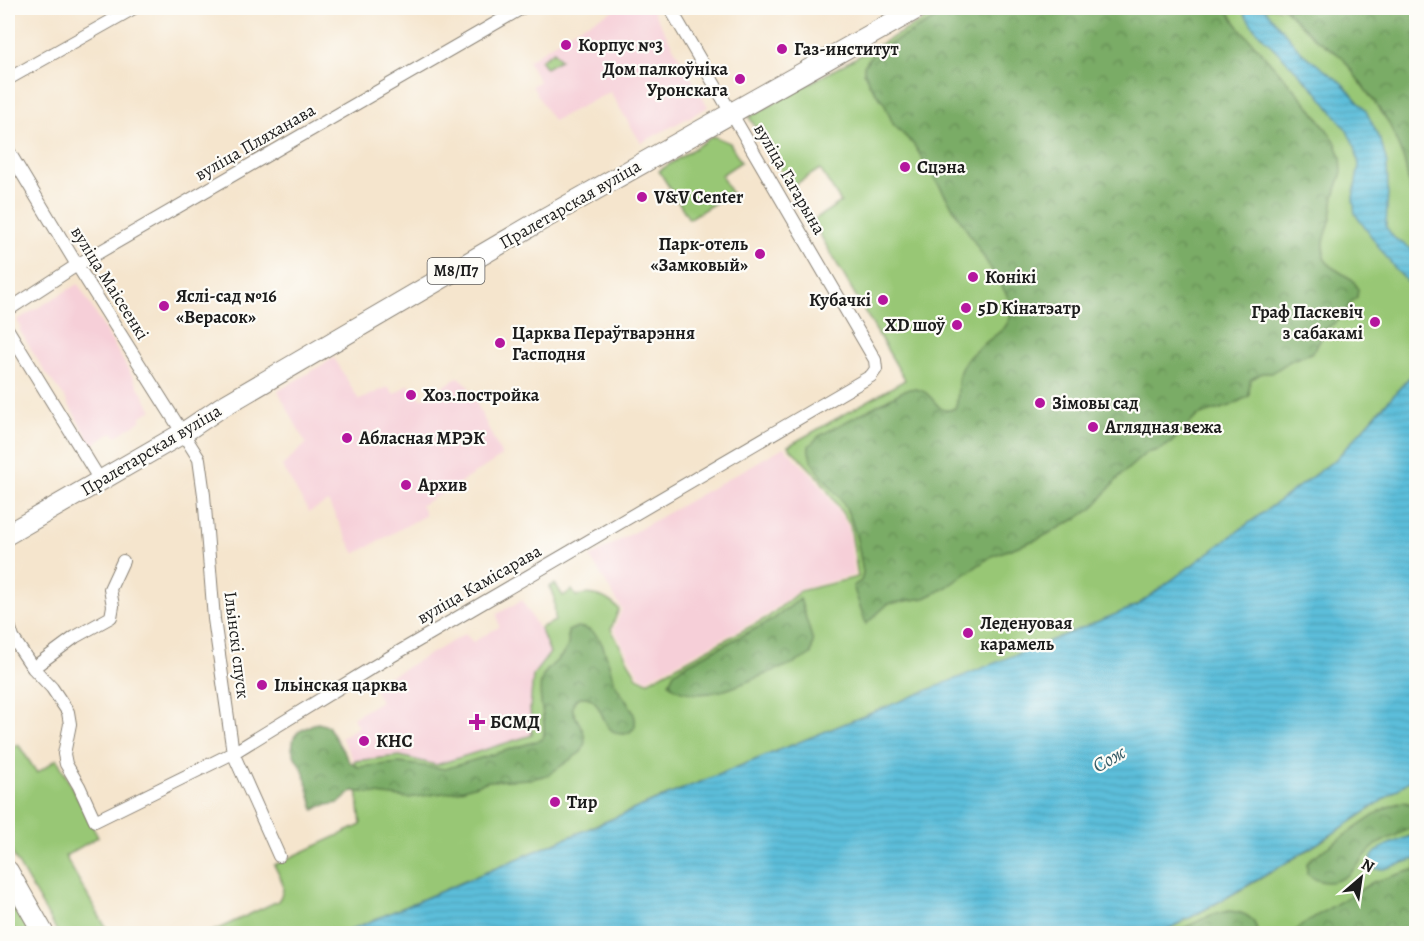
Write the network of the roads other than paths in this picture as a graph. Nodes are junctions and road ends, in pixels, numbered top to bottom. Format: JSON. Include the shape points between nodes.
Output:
{"nodes":[{"id":1,"x":134,"y":8,"type":"edge"},
{"id":2,"x":522,"y":8,"type":"edge"},
{"id":3,"x":670,"y":8,"type":"edge"},
{"id":4,"x":918,"y":8,"type":"edge"},
{"id":5,"x":8,"y":79,"type":"edge"},
{"id":6,"x":730,"y":112,"type":"junction"},
{"id":7,"x":8,"y":150,"type":"edge"},
{"id":8,"x":77,"y":266,"type":"junction"},
{"id":9,"x":8,"y":310,"type":"edge"},
{"id":10,"x":8,"y":330,"type":"edge"},
{"id":11,"x":876,"y":369,"type":"joint"},
{"id":12,"x":183,"y":433,"type":"junction"},
{"id":13,"x":100,"y":480,"type":"junction"},
{"id":14,"x":8,"y":534,"type":"edge"},
{"id":15,"x":123,"y":561,"type":"dead end"},
{"id":16,"x":8,"y":622,"type":"edge"},
{"id":17,"x":33,"y":668,"type":"junction"},
{"id":18,"x":233,"y":753,"type":"junction"},
{"id":19,"x":279,"y":856,"type":"dead end"},
{"id":20,"x":8,"y":871,"type":"edge"},
{"id":21,"x":44,"y":933,"type":"edge"}],
"edges":[{"from":1,"to":5,"type":"street"},
{"from":2,"to":8,"type":"street","name":"вуліца Пляханава"},
{"from":3,"to":6,"type":"street","name":"вуліца Гагарына"},
{"from":4,"to":6,"type":"main road","name":"Пралетарская вуліца","number":"М8/П7"},
{"from":6,"to":11,"type":"street","name":"вуліца Гагарына","via":[[875,360]]},
{"from":6,"to":12,"type":"main road","name":"Пралетарская вуліца","number":"М8/П7"},
{"from":7,"to":8,"type":"street","name":"вуліца Маісеенкі"},
{"from":8,"to":9,"type":"street","name":"вуліца Пляханава"},
{"from":8,"to":12,"type":"street","name":"вуліца Маісеенкі"},
{"from":10,"to":13,"type":"street"},
{"from":11,"to":18,"type":"street","name":"вуліца Камісарава","via":[[871,376]]},
{"from":12,"to":13,"type":"main road","name":"Пралетарская вуліца","number":"М8/П7"},
{"from":12,"to":18,"type":"street","name":"Ільінскі спуск","via":[[201,469],[214,619]]},
{"from":13,"to":14,"type":"main road","name":"Пралетарская вуліца","number":"М8/П7"},
{"from":15,"to":17,"type":"street","via":[[110,589],[111,617]]},
{"from":16,"to":17,"type":"street","via":[[13,638]]},
{"from":17,"to":18,"type":"street","name":"вуліца Камісарава","via":[[68,712],[66,765],[95,821]]},
{"from":18,"to":19,"type":"street","name":"Ільінскі спуск"},
{"from":20,"to":21,"type":"main road"}]}
